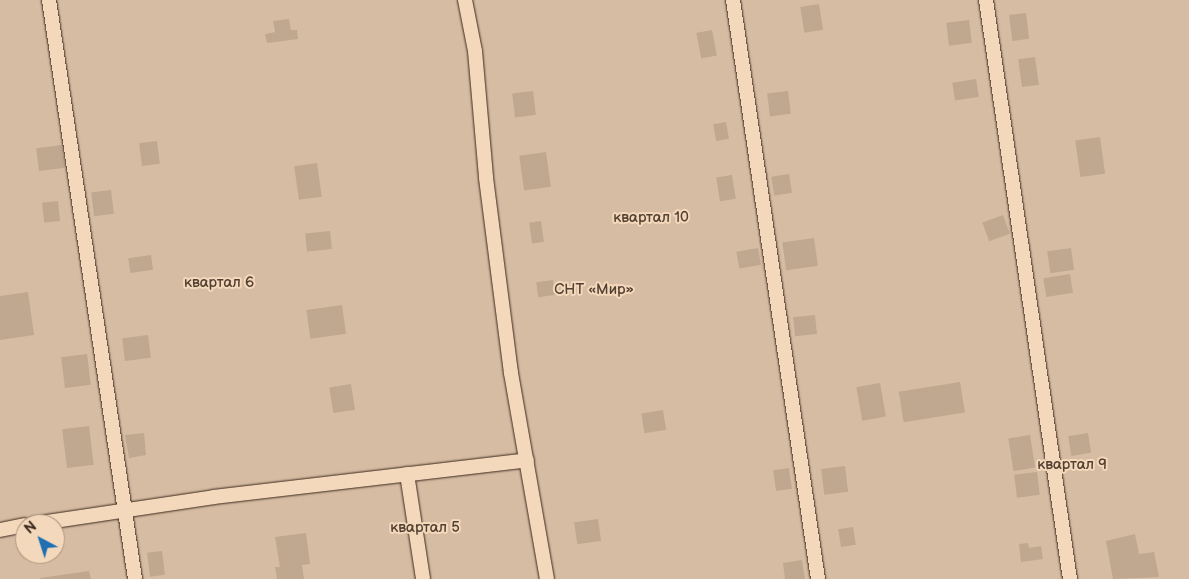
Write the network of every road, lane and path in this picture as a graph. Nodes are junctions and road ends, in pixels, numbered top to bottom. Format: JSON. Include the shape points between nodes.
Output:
{"nodes":[{"id":1,"x":49,"y":0,"type":"edge"},
{"id":2,"x":465,"y":0,"type":"edge"},
{"id":3,"x":733,"y":0,"type":"edge"},
{"id":4,"x":986,"y":0,"type":"edge"},
{"id":5,"x":527,"y":460,"type":"junction"},
{"id":6,"x":407,"y":474,"type":"junction"},
{"id":7,"x":125,"y":509,"type":"junction"},
{"id":8,"x":65,"y":519,"type":"edge"},
{"id":9,"x":15,"y":528,"type":"edge"},
{"id":10,"x":0,"y":530,"type":"edge"},
{"id":11,"x":135,"y":579,"type":"edge"},
{"id":12,"x":422,"y":579,"type":"edge"},
{"id":13,"x":547,"y":579,"type":"edge"},
{"id":14,"x":818,"y":579,"type":"edge"},
{"id":15,"x":1070,"y":579,"type":"edge"}],
"edges":[{"from":1,"to":7,"type":"lane"},
{"from":2,"to":5,"type":"lane","via":[[475,51],[486,178],[511,373]]},
{"from":3,"to":14,"type":"lane"},
{"from":4,"to":15,"type":"lane"},
{"from":5,"to":6,"type":"lane"},
{"from":5,"to":13,"type":"lane"},
{"from":6,"to":7,"type":"lane"},
{"from":6,"to":12,"type":"lane"},
{"from":7,"to":8,"type":"lane"},
{"from":7,"to":11,"type":"lane"},
{"from":9,"to":10,"type":"lane"}]}
